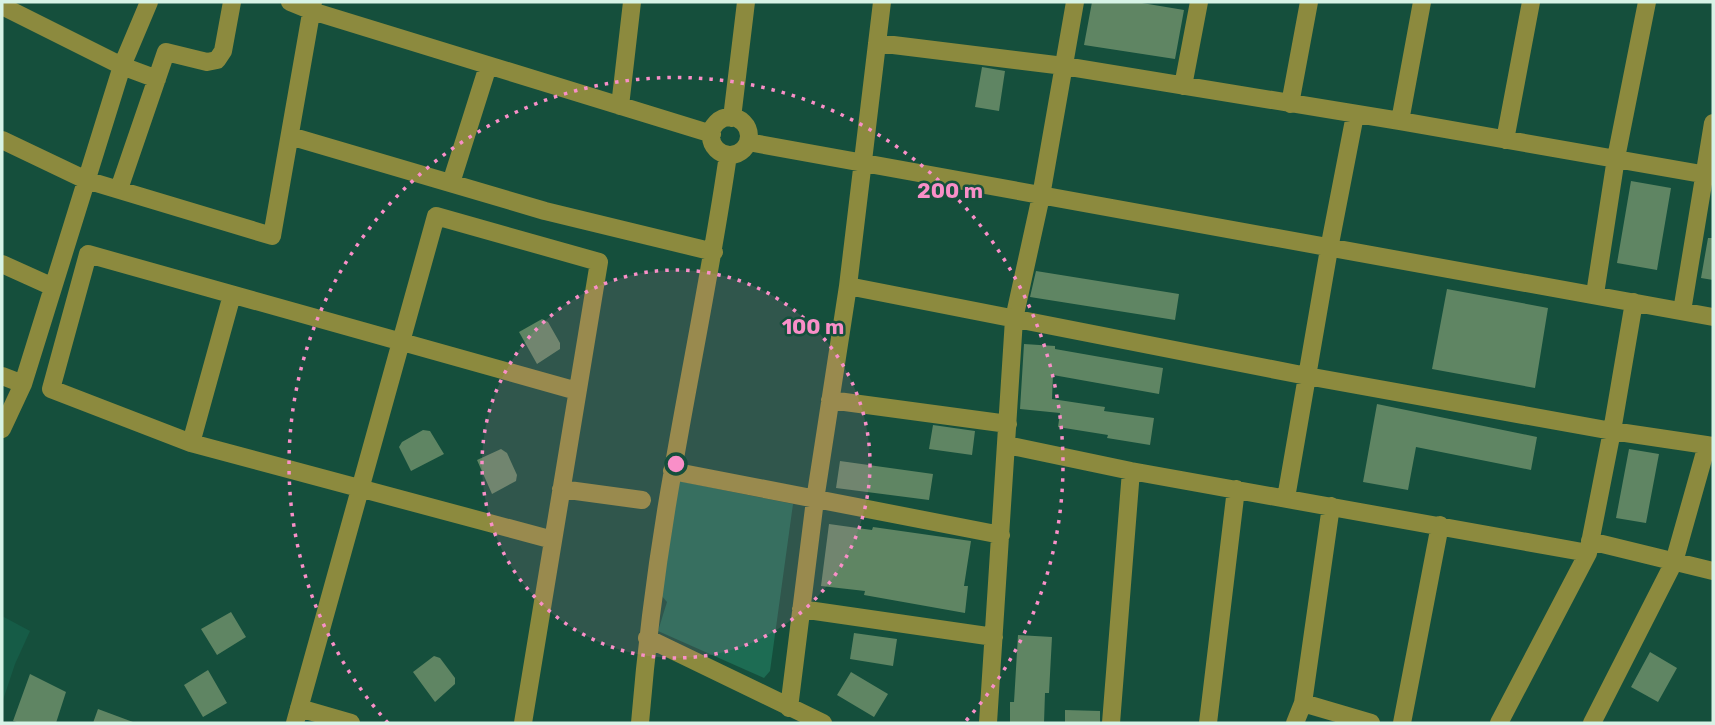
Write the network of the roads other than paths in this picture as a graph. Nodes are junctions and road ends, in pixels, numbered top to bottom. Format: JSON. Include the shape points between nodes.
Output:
{"nodes":[{"id":1,"x":149,"y":2,"type":"edge"},
{"id":2,"x":232,"y":2,"type":"edge"},
{"id":3,"x":289,"y":2,"type":"edge"},
{"id":4,"x":632,"y":2,"type":"edge"},
{"id":5,"x":746,"y":2,"type":"edge"},
{"id":6,"x":882,"y":2,"type":"edge"},
{"id":7,"x":1075,"y":2,"type":"edge"},
{"id":8,"x":1199,"y":2,"type":"edge"},
{"id":9,"x":1308,"y":2,"type":"edge"},
{"id":10,"x":1422,"y":2,"type":"edge"},
{"id":11,"x":1531,"y":2,"type":"edge"},
{"id":12,"x":1647,"y":2,"type":"edge"},
{"id":13,"x":2,"y":6,"type":"edge"},
{"id":14,"x":312,"y":7,"type":"edge"},
{"id":15,"x":877,"y":43,"type":"junction"},
{"id":16,"x":488,"y":65,"type":"junction"},
{"id":17,"x":122,"y":66,"type":"junction"},
{"id":18,"x":1064,"y":66,"type":"junction"},
{"id":19,"x":157,"y":79,"type":"junction"},
{"id":20,"x":1183,"y":86,"type":"junction"},
{"id":21,"x":1290,"y":104,"type":"junction"},
{"id":22,"x":620,"y":106,"type":"junction"},
{"id":23,"x":1355,"y":115,"type":"junction"},
{"id":24,"x":732,"y":118,"type":"junction"},
{"id":25,"x":1400,"y":121,"type":"junction"},
{"id":26,"x":1713,"y":123,"type":"edge"},
{"id":27,"x":712,"y":134,"type":"junction"},
{"id":28,"x":290,"y":135,"type":"junction"},
{"id":29,"x":1505,"y":139,"type":"junction"},
{"id":30,"x":2,"y":140,"type":"edge"},
{"id":31,"x":748,"y":142,"type":"junction"},
{"id":32,"x":728,"y":155,"type":"junction"},
{"id":33,"x":1616,"y":158,"type":"junction"},
{"id":34,"x":861,"y":164,"type":"junction"},
{"id":35,"x":1709,"y":175,"type":"edge"},
{"id":36,"x":86,"y":180,"type":"junction"},
{"id":37,"x":451,"y":183,"type":"junction"},
{"id":38,"x":119,"y":190,"type":"junction"},
{"id":39,"x":1041,"y":196,"type":"junction"},
{"id":40,"x":1329,"y":249,"type":"junction"},
{"id":41,"x":714,"y":252,"type":"junction"},
{"id":42,"x":2,"y":264,"type":"edge"},
{"id":43,"x":848,"y":286,"type":"junction"},
{"id":44,"x":53,"y":287,"type":"junction"},
{"id":45,"x":1595,"y":294,"type":"junction"},
{"id":46,"x":232,"y":295,"type":"junction"},
{"id":47,"x":1634,"y":302,"type":"junction"},
{"id":48,"x":1682,"y":311,"type":"junction"},
{"id":49,"x":1713,"y":317,"type":"edge"},
{"id":50,"x":1014,"y":319,"type":"junction"},
{"id":51,"x":400,"y":343,"type":"junction"},
{"id":52,"x":2,"y":376,"type":"edge"},
{"id":53,"x":1307,"y":376,"type":"junction"},
{"id":54,"x":23,"y":384,"type":"junction"},
{"id":55,"x":577,"y":391,"type":"junction"},
{"id":56,"x":830,"y":400,"type":"junction"},
{"id":57,"x":1008,"y":424,"type":"junction"},
{"id":58,"x":2,"y":429,"type":"edge"},
{"id":59,"x":1612,"y":431,"type":"junction"},
{"id":60,"x":191,"y":443,"type":"junction"},
{"id":61,"x":1007,"y":445,"type":"junction"},
{"id":62,"x":1710,"y":445,"type":"edge"},
{"id":63,"x":672,"y":471,"type":"junction"},
{"id":64,"x":1131,"y":471,"type":"junction"},
{"id":65,"x":360,"y":488,"type":"junction"},
{"id":66,"x":561,"y":489,"type":"junction"},
{"id":67,"x":1236,"y":489,"type":"junction"},
{"id":68,"x":1286,"y":498,"type":"junction"},
{"id":69,"x":642,"y":500,"type":"dead end"},
{"id":70,"x":815,"y":500,"type":"junction"},
{"id":71,"x":1331,"y":506,"type":"junction"},
{"id":72,"x":1440,"y":525,"type":"junction"},
{"id":73,"x":1001,"y":535,"type":"junction"},
{"id":74,"x":553,"y":540,"type":"junction"},
{"id":75,"x":1589,"y":547,"type":"junction"},
{"id":76,"x":1674,"y":562,"type":"junction"},
{"id":77,"x":1713,"y":571,"type":"edge"},
{"id":78,"x":801,"y":609,"type":"junction"},
{"id":79,"x":994,"y":637,"type":"junction"},
{"id":80,"x":648,"y":638,"type":"junction"},
{"id":81,"x":1303,"y":703,"type":"junction"},
{"id":82,"x":789,"y":708,"type":"junction"},
{"id":83,"x":297,"y":716,"type":"edge"},
{"id":84,"x":351,"y":723,"type":"edge"},
{"id":85,"x":523,"y":723,"type":"edge"},
{"id":86,"x":640,"y":723,"type":"edge"},
{"id":87,"x":823,"y":723,"type":"edge"},
{"id":88,"x":989,"y":723,"type":"edge"},
{"id":89,"x":1111,"y":723,"type":"edge"},
{"id":90,"x":1208,"y":723,"type":"edge"},
{"id":91,"x":1296,"y":723,"type":"edge"},
{"id":92,"x":1371,"y":723,"type":"edge"},
{"id":93,"x":1402,"y":723,"type":"edge"},
{"id":94,"x":1499,"y":723,"type":"edge"},
{"id":95,"x":1592,"y":723,"type":"edge"}],
"edges":[{"from":1,"to":17,"type":"street"},
{"from":2,"to":19,"type":"street","via":[[220,57],[207,62],[166,52]]},
{"from":3,"to":14,"type":"street"},
{"from":4,"to":22,"type":"street"},
{"from":5,"to":24,"type":"street"},
{"from":6,"to":15,"type":"street"},
{"from":7,"to":18,"type":"street"},
{"from":8,"to":20,"type":"street"},
{"from":9,"to":21,"type":"street"},
{"from":10,"to":25,"type":"street"},
{"from":11,"to":29,"type":"street"},
{"from":12,"to":33,"type":"street"},
{"from":13,"to":17,"type":"street"},
{"from":14,"to":16,"type":"street"},
{"from":14,"to":28,"type":"street"},
{"from":15,"to":18,"type":"street"},
{"from":15,"to":34,"type":"street"},
{"from":16,"to":22,"type":"street"},
{"from":16,"to":37,"type":"street"},
{"from":17,"to":19,"type":"street"},
{"from":17,"to":36,"type":"street"},
{"from":18,"to":20,"type":"street"},
{"from":18,"to":39,"type":"street"},
{"from":19,"to":38,"type":"street"},
{"from":20,"to":21,"type":"street"},
{"from":21,"to":23,"type":"street"},
{"from":22,"to":27,"type":"street"},
{"from":23,"to":25,"type":"street"},
{"from":23,"to":40,"type":"street"},
{"from":24,"to":27,"type":"street","via":[[721,120]]},
{"from":24,"to":31,"type":"street","via":[[746,126]]},
{"from":25,"to":29,"type":"street"},
{"from":26,"to":35,"type":"street"},
{"from":27,"to":32,"type":"street","via":[[718,150]]},
{"from":28,"to":37,"type":"street"},
{"from":28,"to":38,"type":"street","via":[[272,236]]},
{"from":29,"to":33,"type":"street"},
{"from":30,"to":36,"type":"street"},
{"from":31,"to":32,"type":"street","via":[[740,152]]},
{"from":31,"to":34,"type":"street"},
{"from":32,"to":41,"type":"street"},
{"from":33,"to":35,"type":"street"},
{"from":33,"to":45,"type":"street"},
{"from":34,"to":39,"type":"street"},
{"from":34,"to":43,"type":"street"},
{"from":35,"to":48,"type":"street"},
{"from":36,"to":38,"type":"street"},
{"from":36,"to":44,"type":"street"},
{"from":37,"to":41,"type":"street"},
{"from":39,"to":40,"type":"street"},
{"from":39,"to":50,"type":"street"},
{"from":40,"to":45,"type":"street"},
{"from":40,"to":53,"type":"street"},
{"from":41,"to":63,"type":"street"},
{"from":42,"to":44,"type":"street"},
{"from":43,"to":50,"type":"street"},
{"from":43,"to":56,"type":"street"},
{"from":44,"to":54,"type":"street"},
{"from":45,"to":47,"type":"street"},
{"from":46,"to":51,"type":"street"},
{"from":46,"to":60,"type":"street"},
{"from":46,"to":60,"type":"street","via":[[88,254],[51,390]]},
{"from":47,"to":48,"type":"street"},
{"from":47,"to":59,"type":"street"},
{"from":48,"to":49,"type":"street"},
{"from":50,"to":53,"type":"street"},
{"from":50,"to":57,"type":"street"},
{"from":51,"to":55,"type":"street"},
{"from":51,"to":55,"type":"street","via":[[436,216],[599,262]]},
{"from":51,"to":65,"type":"street"},
{"from":52,"to":54,"type":"street"},
{"from":53,"to":59,"type":"street"},
{"from":53,"to":68,"type":"street"},
{"from":54,"to":58,"type":"street"},
{"from":55,"to":66,"type":"street"},
{"from":56,"to":57,"type":"street"},
{"from":56,"to":70,"type":"street"},
{"from":57,"to":61,"type":"street"},
{"from":59,"to":62,"type":"street"},
{"from":59,"to":75,"type":"street"},
{"from":60,"to":65,"type":"street"},
{"from":61,"to":64,"type":"street"},
{"from":61,"to":73,"type":"street"},
{"from":62,"to":76,"type":"street"},
{"from":63,"to":70,"type":"street"},
{"from":63,"to":80,"type":"street"},
{"from":64,"to":67,"type":"street"},
{"from":64,"to":89,"type":"street"},
{"from":65,"to":74,"type":"street"},
{"from":65,"to":83,"type":"street"},
{"from":66,"to":69,"type":"street"},
{"from":66,"to":74,"type":"street"},
{"from":67,"to":68,"type":"street"},
{"from":67,"to":90,"type":"street"},
{"from":68,"to":71,"type":"street"},
{"from":70,"to":73,"type":"street"},
{"from":70,"to":78,"type":"street"},
{"from":71,"to":72,"type":"street"},
{"from":71,"to":81,"type":"street"},
{"from":72,"to":75,"type":"street"},
{"from":72,"to":93,"type":"street"},
{"from":73,"to":79,"type":"street"},
{"from":74,"to":85,"type":"street"},
{"from":75,"to":76,"type":"street"},
{"from":75,"to":94,"type":"street"},
{"from":76,"to":77,"type":"street"},
{"from":76,"to":95,"type":"street"},
{"from":78,"to":79,"type":"street"},
{"from":78,"to":82,"type":"street"},
{"from":79,"to":88,"type":"street"},
{"from":80,"to":82,"type":"street"},
{"from":80,"to":86,"type":"street"},
{"from":81,"to":91,"type":"street"},
{"from":81,"to":92,"type":"street"},
{"from":82,"to":87,"type":"street"},
{"from":83,"to":84,"type":"street"}]}
